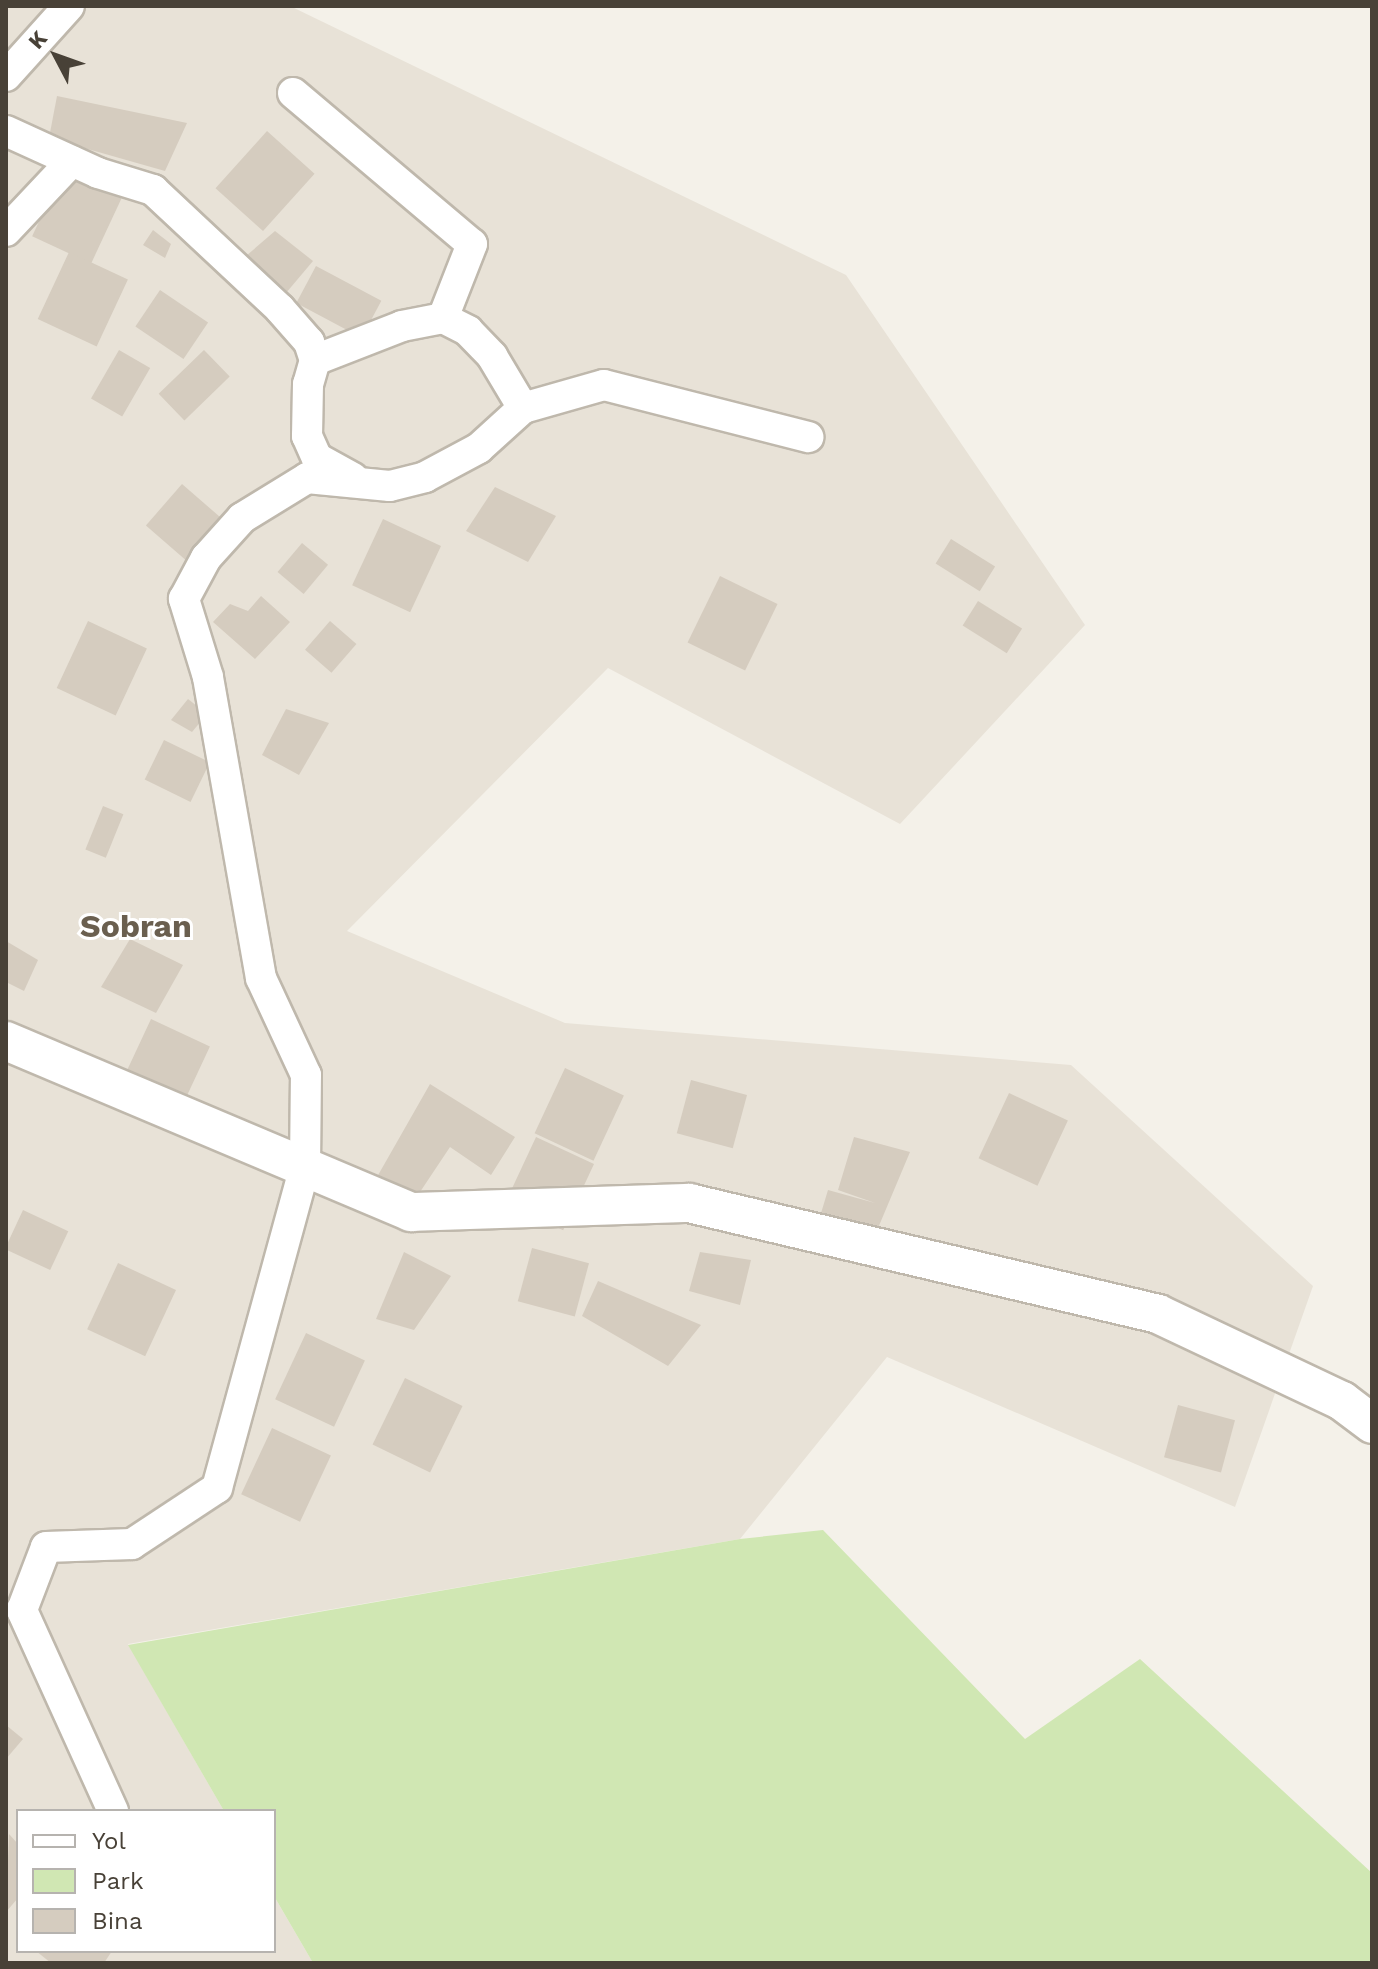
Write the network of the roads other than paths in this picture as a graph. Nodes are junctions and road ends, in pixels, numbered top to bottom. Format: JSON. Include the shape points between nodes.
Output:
{"nodes":[{"id":1,"x":69,"y":6,"type":"edge"},
{"id":2,"x":6,"y":76,"type":"edge"},
{"id":3,"x":293,"y":93,"type":"dead end"},
{"id":4,"x":6,"y":131,"type":"edge"},
{"id":5,"x":72,"y":161,"type":"junction"},
{"id":6,"x":6,"y":231,"type":"edge"},
{"id":7,"x":443,"y":318,"type":"junction"},
{"id":8,"x":315,"y":360,"type":"junction"},
{"id":9,"x":523,"y":408,"type":"junction"},
{"id":10,"x":808,"y":437,"type":"dead end"},
{"id":11,"x":360,"y":482,"type":"junction"},
{"id":12,"x":6,"y":1041,"type":"edge"},
{"id":13,"x":305,"y":1167,"type":"junction"},
{"id":14,"x":1372,"y":1424,"type":"edge"},
{"id":15,"x":112,"y":1809,"type":"edge"}],
"edges":[{"from":1,"to":2,"type":"street"},
{"from":3,"to":7,"type":"street","via":[[472,244]]},
{"from":4,"to":5,"type":"street"},
{"from":5,"to":6,"type":"street"},
{"from":5,"to":8,"type":"street","via":[[153,190],[280,309],[309,342]]},
{"from":7,"to":8,"type":"street","via":[[402,326]]},
{"from":7,"to":9,"type":"street","via":[[468,331],[492,356]]},
{"from":8,"to":11,"type":"street","via":[[308,384],[307,436],[317,458]]},
{"from":9,"to":10,"type":"street","via":[[604,385]]},
{"from":9,"to":11,"type":"street","via":[[479,448],[425,477],[390,486]]},
{"from":11,"to":13,"type":"street","via":[[307,478],[242,518],[206,558],[184,599],[208,677],[261,978],[306,1075]]},
{"from":12,"to":13,"type":"street"},
{"from":13,"to":14,"type":"street","via":[[411,1212],[689,1203],[926,1258],[1158,1314],[1342,1401]]},
{"from":13,"to":15,"type":"street","via":[[217,1488],[132,1544],[46,1547],[22,1610]]}]}
